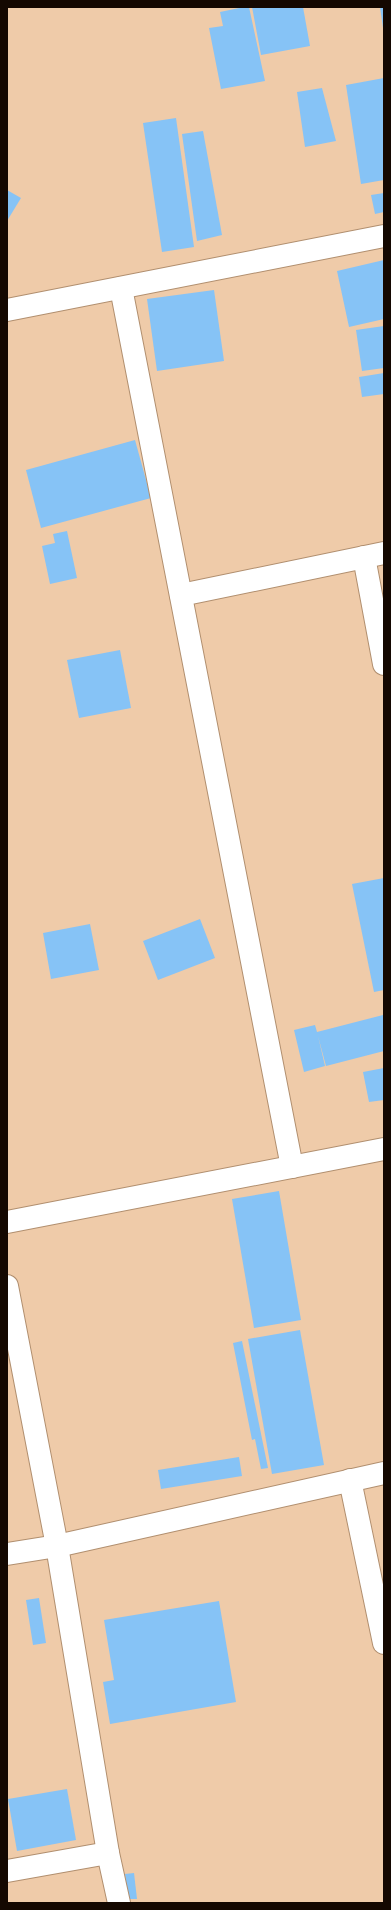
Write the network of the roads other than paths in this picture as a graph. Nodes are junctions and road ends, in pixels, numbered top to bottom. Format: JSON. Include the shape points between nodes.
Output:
{"nodes":[{"id":1,"x":384,"y":236,"type":"edge"},
{"id":2,"x":121,"y":288,"type":"junction"},
{"id":3,"x":7,"y":310,"type":"edge"},
{"id":4,"x":374,"y":555,"type":"edge"},
{"id":5,"x":181,"y":596,"type":"junction"},
{"id":6,"x":384,"y":664,"type":"edge"},
{"id":7,"x":384,"y":1149,"type":"edge"},
{"id":8,"x":292,"y":1168,"type":"junction"},
{"id":9,"x":7,"y":1222,"type":"edge"},
{"id":10,"x":7,"y":1286,"type":"edge"},
{"id":11,"x":384,"y":1473,"type":"edge"},
{"id":12,"x":350,"y":1480,"type":"junction"},
{"id":13,"x":57,"y":1546,"type":"junction"},
{"id":14,"x":7,"y":1554,"type":"edge"},
{"id":15,"x":384,"y":1643,"type":"edge"},
{"id":16,"x":108,"y":1853,"type":"junction"},
{"id":17,"x":7,"y":1871,"type":"edge"},
{"id":18,"x":119,"y":1903,"type":"edge"}],
"edges":[{"from":1,"to":2,"type":"street"},
{"from":2,"to":3,"type":"street"},
{"from":2,"to":5,"type":"street"},
{"from":4,"to":5,"type":"street"},
{"from":4,"to":6,"type":"street"},
{"from":5,"to":8,"type":"street"},
{"from":7,"to":8,"type":"street"},
{"from":8,"to":9,"type":"street"},
{"from":10,"to":13,"type":"street"},
{"from":11,"to":12,"type":"street"},
{"from":12,"to":13,"type":"street"},
{"from":12,"to":15,"type":"street"},
{"from":13,"to":14,"type":"street"},
{"from":13,"to":16,"type":"street"},
{"from":16,"to":17,"type":"street"},
{"from":16,"to":18,"type":"street"}]}
